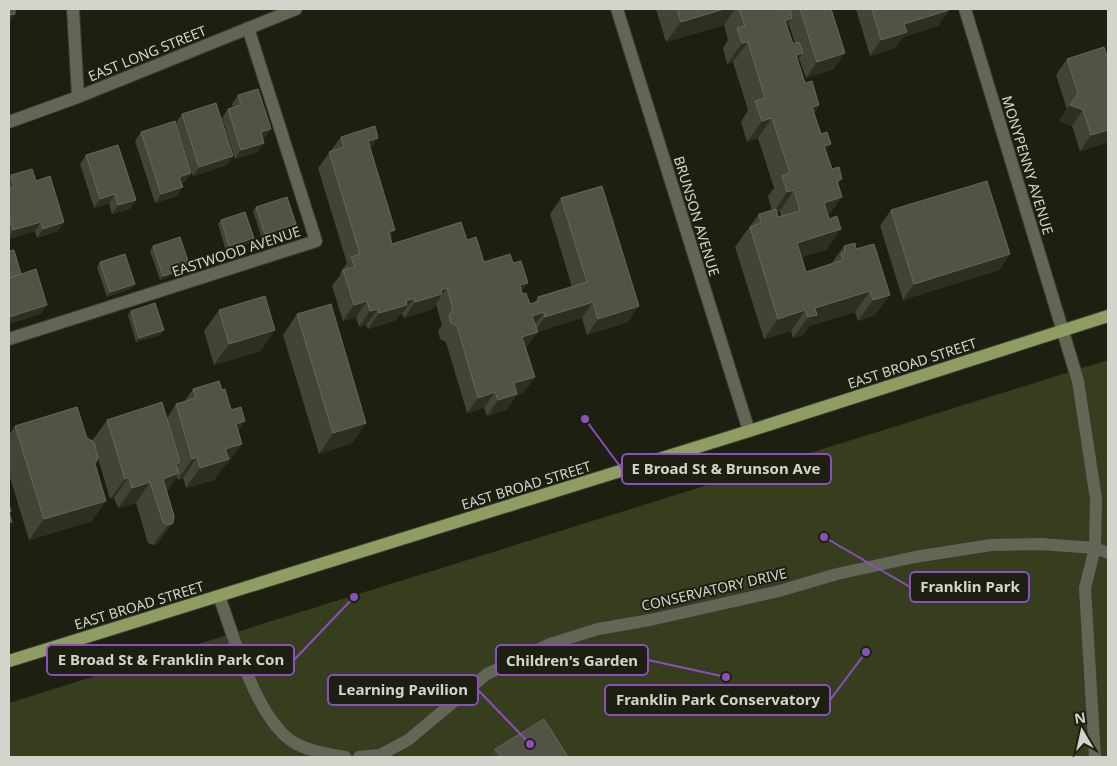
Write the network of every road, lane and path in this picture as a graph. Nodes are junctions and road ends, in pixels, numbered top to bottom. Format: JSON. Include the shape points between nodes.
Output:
{"nodes":[{"id":1,"x":72,"y":9,"type":"edge"},
{"id":2,"x":296,"y":9,"type":"edge"},
{"id":3,"x":617,"y":9,"type":"edge"},
{"id":4,"x":965,"y":9,"type":"edge"},
{"id":5,"x":248,"y":28,"type":"junction"},
{"id":6,"x":78,"y":96,"type":"junction"},
{"id":7,"x":9,"y":122,"type":"edge"},
{"id":8,"x":1108,"y":316,"type":"edge"},
{"id":9,"x":1062,"y":330,"type":"junction"},
{"id":10,"x":9,"y":339,"type":"edge"},
{"id":11,"x":749,"y":431,"type":"junction"},
{"id":12,"x":1095,"y":548,"type":"junction"},
{"id":13,"x":1108,"y":554,"type":"edge"},
{"id":14,"x":219,"y":596,"type":"junction"},
{"id":15,"x":9,"y":661,"type":"edge"},
{"id":16,"x":345,"y":757,"type":"edge"},
{"id":17,"x":359,"y":757,"type":"edge"},
{"id":18,"x":1095,"y":757,"type":"edge"}],
"edges":[{"from":1,"to":6,"type":"street"},
{"from":2,"to":5,"type":"street","name":"EAST LONG STREET"},
{"from":3,"to":11,"type":"street","name":"BRUNSON AVENUE"},
{"from":4,"to":9,"type":"street","name":"MONYPENNY AVENUE"},
{"from":5,"to":6,"type":"street","name":"EAST LONG STREET"},
{"from":5,"to":10,"type":"street","name":"EASTWOOD AVENUE","via":[[316,241]]},
{"from":6,"to":7,"type":"street","name":"EAST LONG STREET"},
{"from":8,"to":9,"type":"main road","name":"EAST BROAD STREET"},
{"from":9,"to":11,"type":"main road","name":"EAST BROAD STREET"},
{"from":9,"to":12,"type":"street","name":"MONYPENNY AVENUE","via":[[1080,391],[1096,499]]},
{"from":11,"to":14,"type":"main road","name":"EAST BROAD STREET"},
{"from":12,"to":13,"type":"street","name":"CONSERVATORY DRIVE"},
{"from":12,"to":17,"type":"street","name":"CONSERVATORY DRIVE","via":[[991,545],[915,557],[752,597],[598,629],[550,644],[487,674],[408,740],[380,755]]},
{"from":12,"to":18,"type":"street","name":"MONYPENNY AVENUE","via":[[1085,588]]},
{"from":14,"to":15,"type":"main road","name":"EAST BROAD STREET"},
{"from":14,"to":16,"type":"street","via":[[249,677],[274,723],[294,742],[324,754]]}]}
